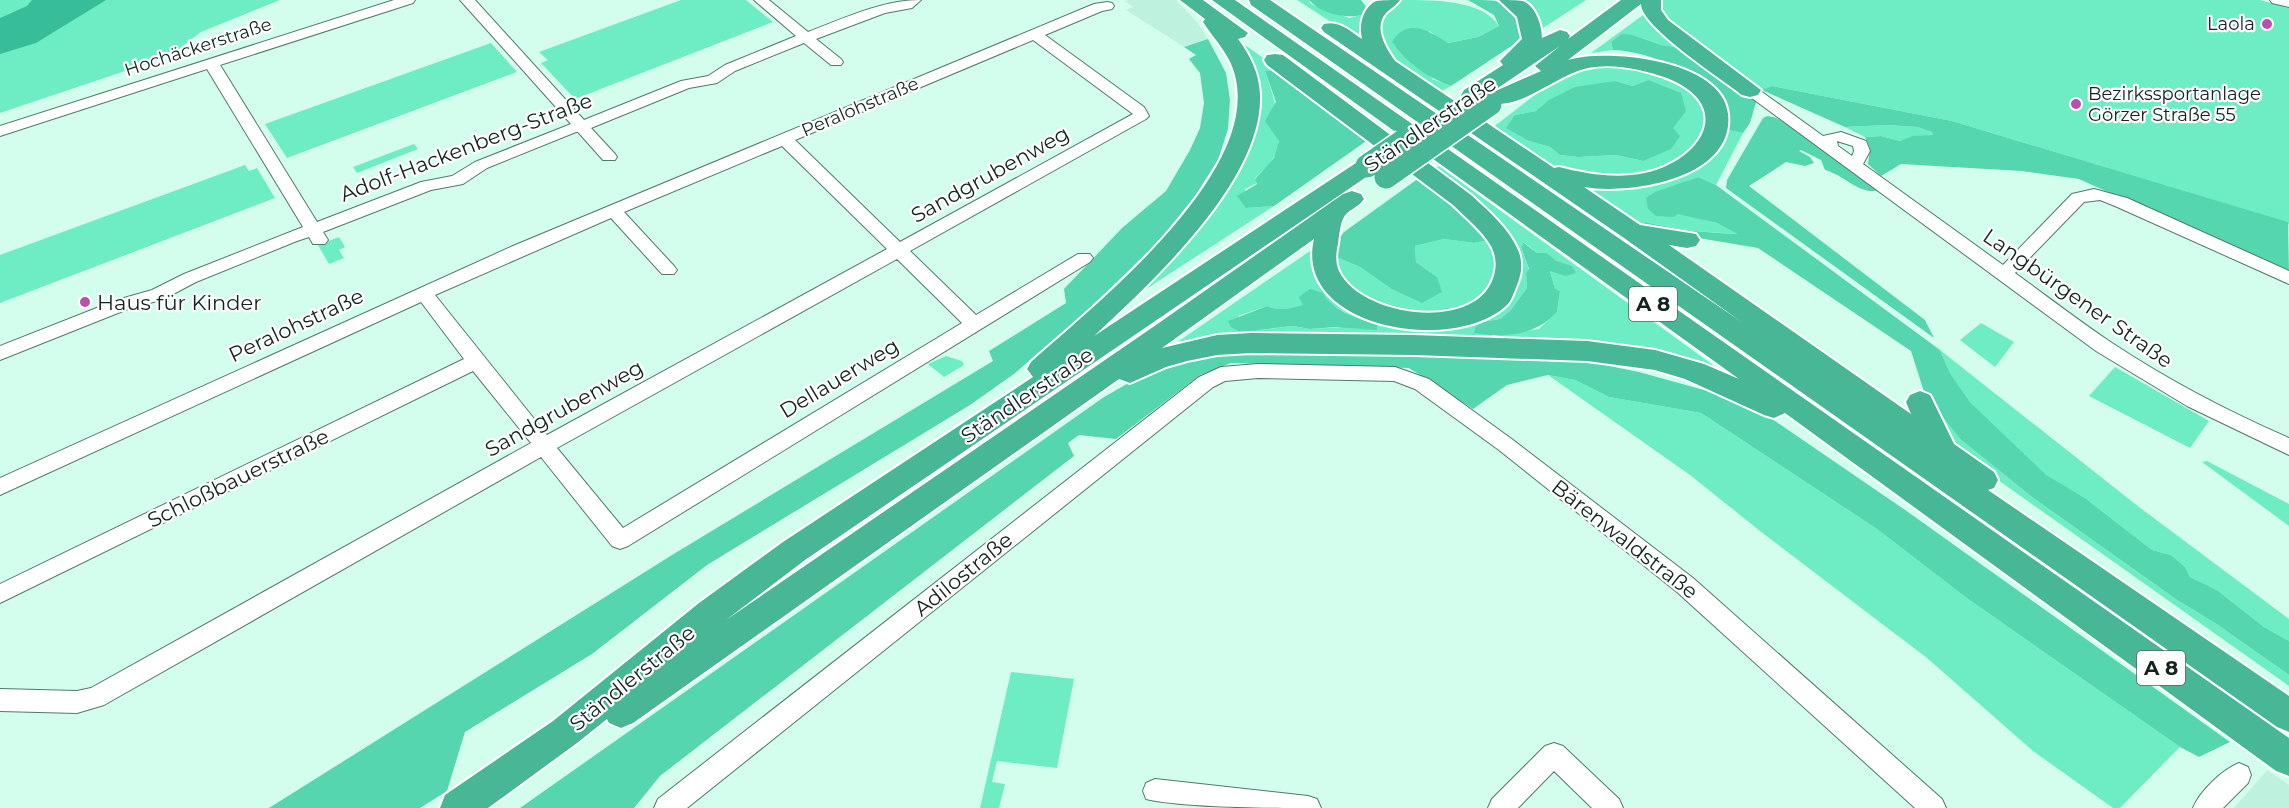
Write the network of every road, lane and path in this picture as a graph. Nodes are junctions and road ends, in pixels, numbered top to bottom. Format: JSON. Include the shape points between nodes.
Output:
{"nodes":[{"id":1,"x":408,"y":0,"type":"edge"},
{"id":2,"x":467,"y":0,"type":"edge"},
{"id":3,"x":761,"y":0,"type":"edge"},
{"id":4,"x":914,"y":0,"type":"edge"},
{"id":5,"x":1222,"y":0,"type":"edge"},
{"id":6,"x":1256,"y":0,"type":"edge"},
{"id":7,"x":1286,"y":0,"type":"edge"},
{"id":8,"x":1390,"y":0,"type":"edge"},
{"id":9,"x":1509,"y":0,"type":"edge"},
{"id":10,"x":1608,"y":0,"type":"edge"},
{"id":11,"x":1634,"y":0,"type":"edge"},
{"id":12,"x":1651,"y":0,"type":"edge"},
{"id":13,"x":2277,"y":0,"type":"edge"},
{"id":14,"x":1193,"y":3,"type":"edge"},
{"id":15,"x":2289,"y":3,"type":"edge"},
{"id":16,"x":1107,"y":6,"type":"dead end"},
{"id":17,"x":1034,"y":33,"type":"junction"},
{"id":18,"x":807,"y":38,"type":"junction"},
{"id":19,"x":836,"y":62,"type":"dead end"},
{"id":20,"x":211,"y":63,"type":"junction"},
{"id":21,"x":1386,"y":64,"type":"junction"},
{"id":22,"x":1750,"y":90,"type":"joint"},
{"id":23,"x":1489,"y":94,"type":"junction"},
{"id":24,"x":581,"y":126,"type":"junction"},
{"id":25,"x":0,"y":131,"type":"edge"},
{"id":26,"x":784,"y":139,"type":"junction"},
{"id":27,"x":609,"y":157,"type":"dead end"},
{"id":28,"x":1529,"y":160,"type":"junction"},
{"id":29,"x":1376,"y":171,"type":"junction"},
{"id":30,"x":613,"y":210,"type":"junction"},
{"id":31,"x":1334,"y":212,"type":"junction"},
{"id":32,"x":1633,"y":232,"type":"junction"},
{"id":33,"x":316,"y":235,"type":"junction"},
{"id":34,"x":1687,"y":240,"type":"dead end"},
{"id":35,"x":900,"y":250,"type":"junction"},
{"id":36,"x":1084,"y":258,"type":"dead end"},
{"id":37,"x":668,"y":270,"type":"dead end"},
{"id":38,"x":2003,"y":275,"type":"junction"},
{"id":39,"x":2289,"y":278,"type":"edge"},
{"id":40,"x":423,"y":292,"type":"junction"},
{"id":41,"x":974,"y":324,"type":"junction"},
{"id":42,"x":0,"y":352,"type":"edge"},
{"id":43,"x":476,"y":362,"type":"junction"},
{"id":44,"x":1270,"y":371,"type":"joint"},
{"id":45,"x":1920,"y":402,"type":"dead end"},
{"id":46,"x":1063,"y":404,"type":"junction"},
{"id":47,"x":960,"y":440,"type":"junction"},
{"id":48,"x":1849,"y":443,"type":"junction"},
{"id":49,"x":544,"y":446,"type":"junction"},
{"id":50,"x":2289,"y":447,"type":"edge"},
{"id":51,"x":1942,"y":450,"type":"junction"},
{"id":52,"x":0,"y":487,"type":"edge"},
{"id":53,"x":2041,"y":543,"type":"junction"},
{"id":54,"x":0,"y":594,"type":"edge"},
{"id":55,"x":0,"y":700,"type":"edge"},
{"id":56,"x":2289,"y":716,"type":"edge"},
{"id":57,"x":2289,"y":759,"type":"edge"},
{"id":58,"x":2239,"y":775,"type":"dead end"},
{"id":59,"x":1155,"y":791,"type":"dead end"},
{"id":60,"x":481,"y":804,"type":"edge"},
{"id":61,"x":667,"y":808,"type":"edge"},
{"id":62,"x":1308,"y":808,"type":"edge"},
{"id":63,"x":1501,"y":808,"type":"edge"},
{"id":64,"x":1610,"y":808,"type":"edge"},
{"id":65,"x":1933,"y":808,"type":"edge"},
{"id":66,"x":2206,"y":808,"type":"edge"}],
"edges":[{"from":1,"to":20,"type":"street","name":"Hochäckerstraße"},
{"from":2,"to":24,"type":"street"},
{"from":3,"to":18,"type":"street"},
{"from":4,"to":18,"type":"street","name":"Adolf-Hackenberg-Straße"},
{"from":5,"to":48,"type":"highway","number":"A 8"},
{"from":6,"to":53,"type":"highway","number":"A 8"},
{"from":7,"to":21,"type":"highway"},
{"from":8,"to":21,"type":"highway","via":[[1377,10],[1369,31]]},
{"from":9,"to":23,"type":"highway","via":[[1524,11],[1533,29],[1532,40],[1499,72]]},
{"from":10,"to":23,"type":"highway","name":"Ständlerstraße"},
{"from":11,"to":23,"type":"highway","name":"Ständlerstraße","via":[[1560,57]]},
{"from":12,"to":22,"type":"highway","via":[[1651,11],[1661,24]]},
{"from":13,"to":15,"type":"street"},
{"from":14,"to":31,"type":"highway","via":[[1462,200],[1503,244],[1509,267],[1502,292],[1483,309],[1451,321],[1418,323],[1372,311],[1339,291],[1327,273],[1322,254]]},
{"from":14,"to":47,"type":"highway","via":[[1222,31],[1246,74],[1249,102],[1243,133],[1228,167],[1201,210],[1146,271],[1030,379],[968,422]]},
{"from":16,"to":17,"type":"street","name":"Peralohstraße"},
{"from":17,"to":26,"type":"street","name":"Peralohstraße"},
{"from":17,"to":35,"type":"street","name":"Sandgrubenweg","via":[[1139,110],[1141,117]]},
{"from":18,"to":19,"type":"street"},
{"from":18,"to":24,"type":"street","name":"Adolf-Hackenberg-Straße","via":[[730,68],[712,80],[686,84]]},
{"from":20,"to":25,"type":"street","name":"Hochäckerstraße"},
{"from":20,"to":33,"type":"street"},
{"from":21,"to":28,"type":"highway"},
{"from":22,"to":38,"type":"street","name":"Langbürgener Straße"},
{"from":23,"to":28,"type":"highway","via":[[1517,94],[1556,70],[1613,59],[1657,67],[1689,81],[1708,96],[1718,116],[1707,148],[1667,174],[1642,181],[1616,184],[1576,180]]},
{"from":23,"to":29,"type":"highway","name":"Ständlerstraße","bridge":true},
{"from":24,"to":27,"type":"street"},
{"from":24,"to":33,"type":"street","name":"Adolf-Hackenberg-Straße","via":[[481,165],[457,180],[427,186]]},
{"from":26,"to":30,"type":"street","name":"Peralohstraße"},
{"from":26,"to":35,"type":"street"},
{"from":28,"to":32,"type":"highway"},
{"from":29,"to":31,"type":"highway","name":"Ständlerstraße"},
{"from":29,"to":47,"type":"highway","name":"Ständlerstraße"},
{"from":30,"to":37,"type":"street"},
{"from":30,"to":40,"type":"street","name":"Peralohstraße"},
{"from":31,"to":46,"type":"highway","name":"Ständlerstraße"},
{"from":32,"to":34,"type":"highway"},
{"from":32,"to":51,"type":"highway"},
{"from":33,"to":42,"type":"street","name":"Adolf-Hackenberg-Straße","via":[[190,278],[159,295],[123,304]]},
{"from":35,"to":41,"type":"street"},
{"from":35,"to":49,"type":"street","name":"Sandgrubenweg"},
{"from":36,"to":41,"type":"street","name":"Dellauerweg"},
{"from":38,"to":39,"type":"street","via":[[2078,198],[2089,194],[2121,202]]},
{"from":38,"to":50,"type":"street","name":"Langbürgener Straße","via":[[2160,383]]},
{"from":40,"to":43,"type":"street"},
{"from":40,"to":52,"type":"street","name":"Peralohstraße"},
{"from":41,"to":49,"type":"street","name":"Dellauerweg","via":[[620,540]]},
{"from":43,"to":49,"type":"street"},
{"from":43,"to":54,"type":"street","name":"Schloßbauerstraße"},
{"from":44,"to":61,"type":"street","name":"Adilostraße","via":[[1237,370],[1206,382]]},
{"from":44,"to":65,"type":"street","name":"Bärenwaldstraße","via":[[1395,374],[1422,384],[1685,585]]},
{"from":45,"to":51,"type":"highway"},
{"from":46,"to":48,"type":"highway","via":[[1097,394],[1156,360],[1217,345],[1414,345],[1587,351],[1655,360],[1694,371]]},
{"from":46,"to":60,"type":"highway","name":"Ständlerstraße"},
{"from":47,"to":60,"type":"highway","name":"Ständlerstraße","via":[[794,551],[711,613]]},
{"from":48,"to":57,"type":"highway","number":"A 8"},
{"from":49,"to":55,"type":"street","name":"Sandgrubenweg","via":[[96,697],[77,702]]},
{"from":51,"to":53,"type":"highway","via":[[2008,498]]},
{"from":53,"to":56,"type":"highway","number":"A 8"},
{"from":58,"to":66,"type":"street"},
{"from":59,"to":62,"type":"street"},
{"from":63,"to":64,"type":"street","via":[[1554,754]]}]}
